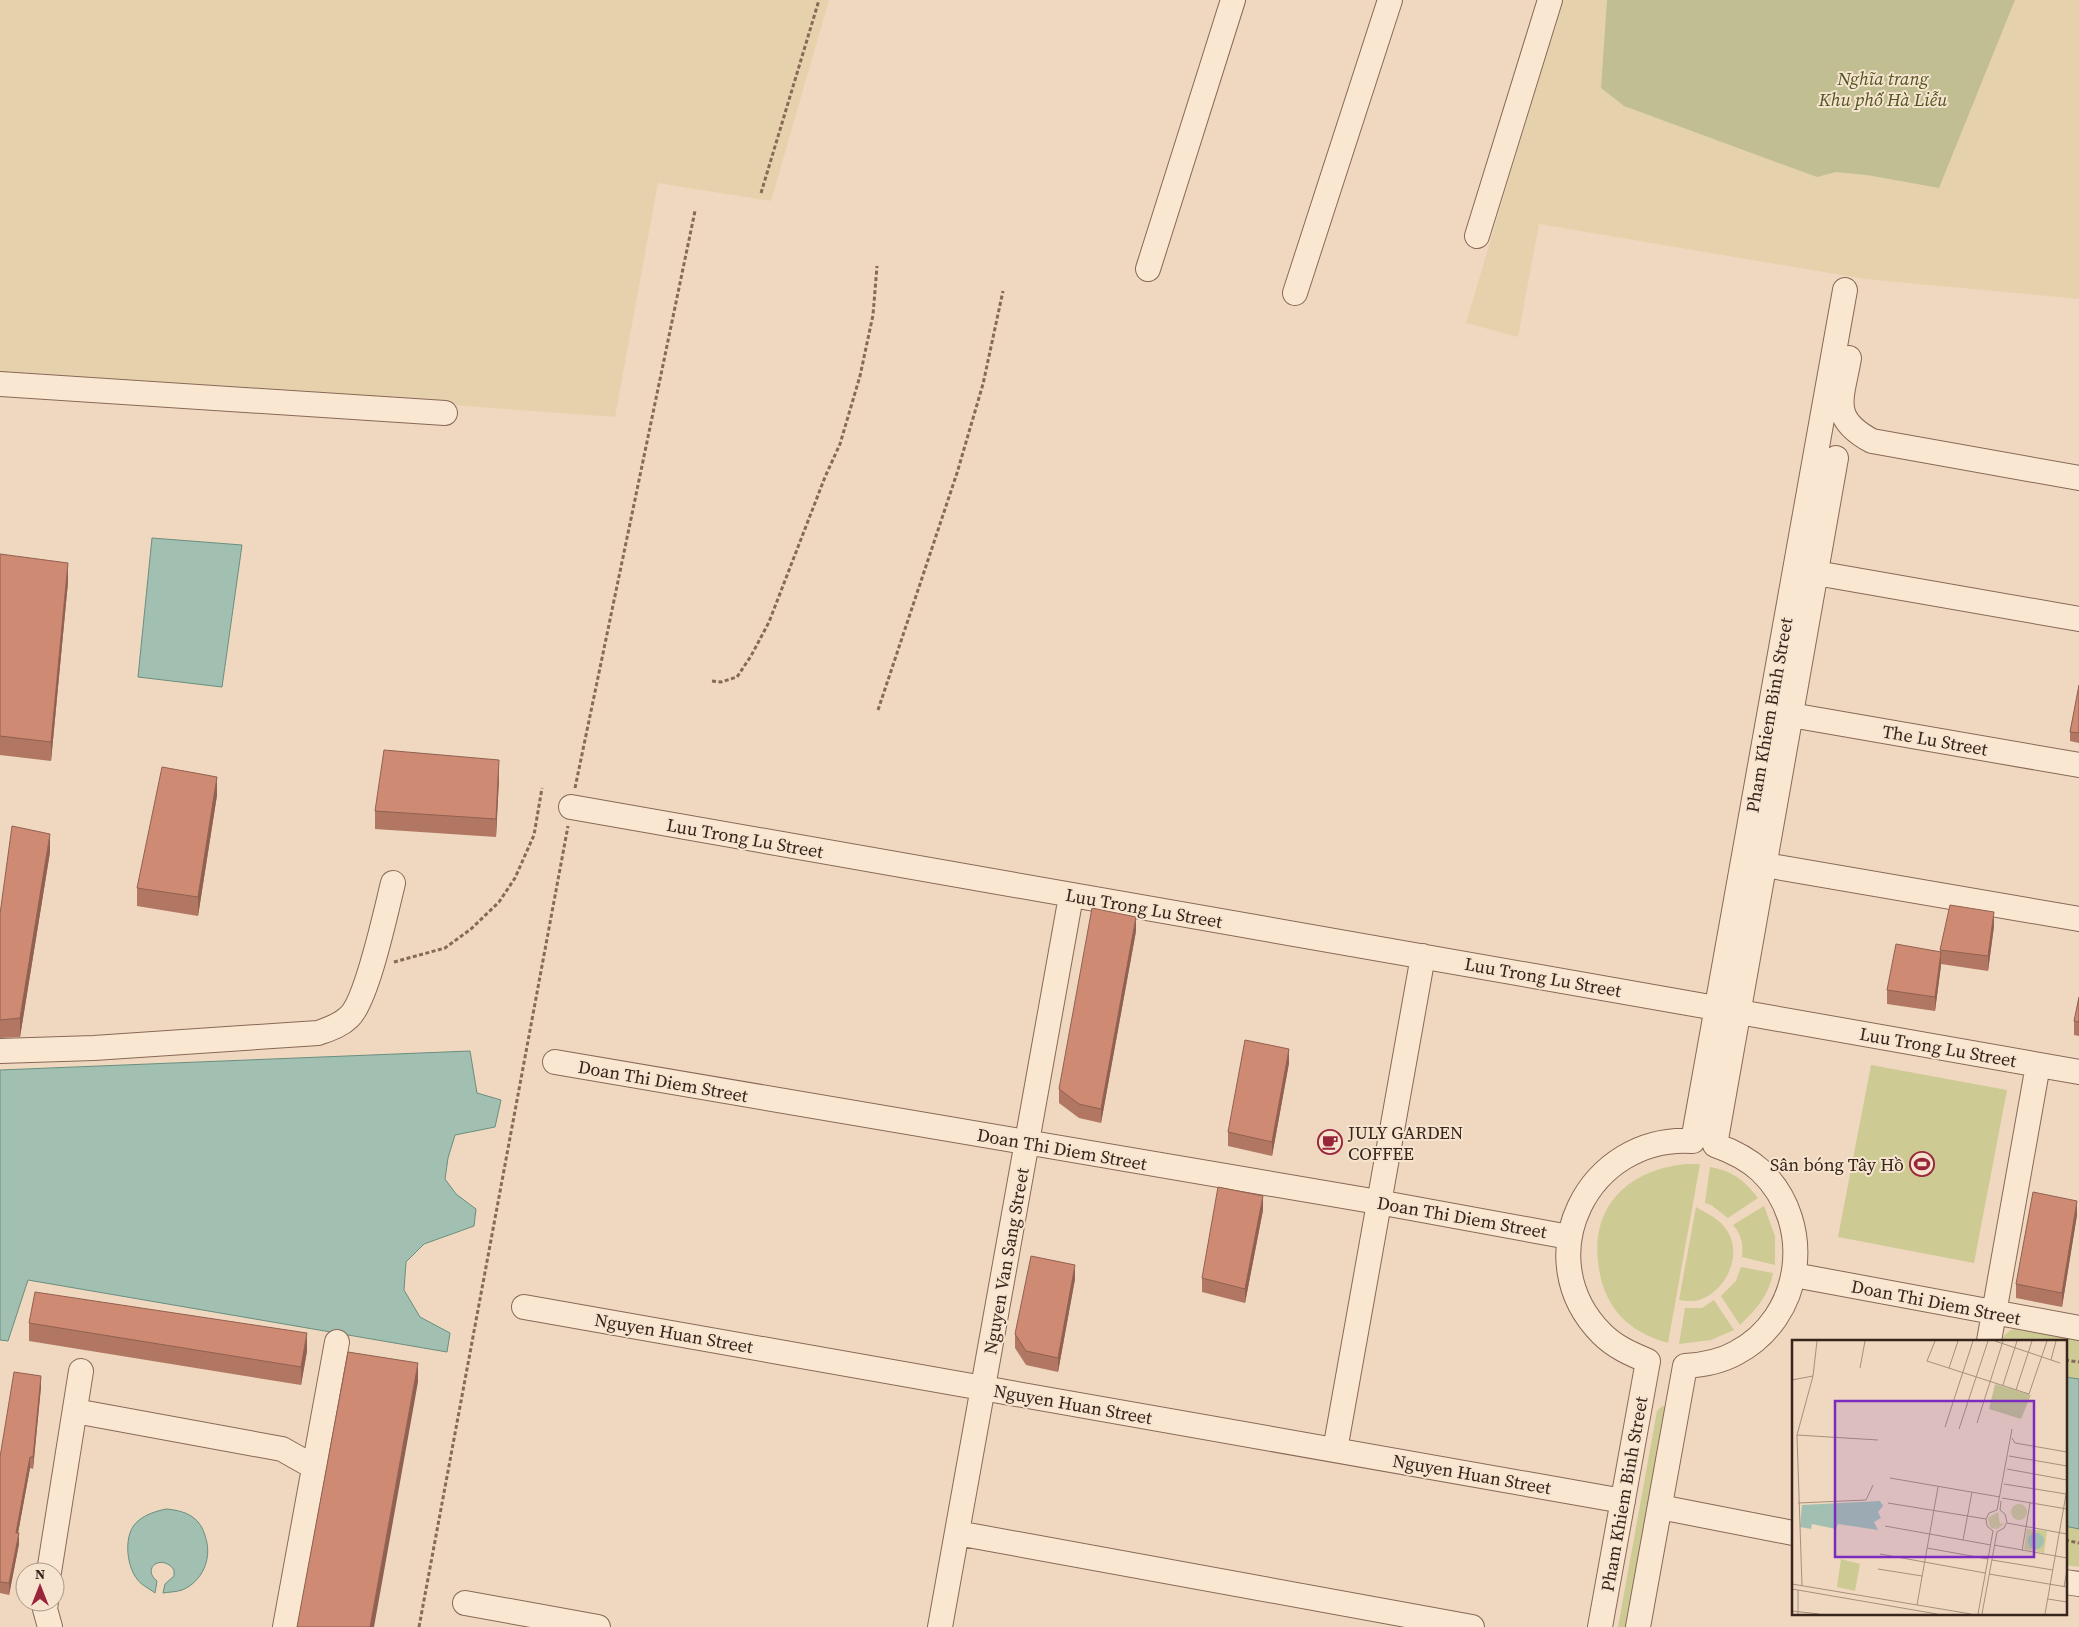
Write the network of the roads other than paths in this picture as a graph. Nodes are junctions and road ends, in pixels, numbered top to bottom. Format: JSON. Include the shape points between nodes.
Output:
{"nodes":[{"id":1,"x":1234,"y":0,"type":"edge"},
{"id":2,"x":1390,"y":0,"type":"edge"},
{"id":3,"x":1550,"y":0,"type":"edge"},
{"id":4,"x":1477,"y":236,"type":"dead end"},
{"id":5,"x":1148,"y":269,"type":"dead end"},
{"id":6,"x":1845,"y":290,"type":"dead end"},
{"id":7,"x":1294,"y":293,"type":"dead end"},
{"id":8,"x":1854,"y":323,"type":"dead end"},
{"id":9,"x":0,"y":384,"type":"edge"},
{"id":10,"x":445,"y":413,"type":"dead end"},
{"id":11,"x":1836,"y":458,"type":"dead end"},
{"id":12,"x":2079,"y":478,"type":"edge"},
{"id":13,"x":1816,"y":573,"type":"junction"},
{"id":14,"x":2079,"y":619,"type":"edge"},
{"id":15,"x":1791,"y":715,"type":"junction"},
{"id":16,"x":2079,"y":765,"type":"edge"},
{"id":17,"x":572,"y":807,"type":"road end"},
{"id":18,"x":1764,"y":865,"type":"junction"},
{"id":19,"x":393,"y":883,"type":"dead end"},
{"id":20,"x":1071,"y":896,"type":"junction"},
{"id":21,"x":2079,"y":919,"type":"edge"},
{"id":22,"x":1423,"y":956,"type":"junction"},
{"id":23,"x":1727,"y":1010,"type":"junction"},
{"id":24,"x":0,"y":1051,"type":"edge"},
{"id":25,"x":555,"y":1062,"type":"dead end"},
{"id":26,"x":2038,"y":1065,"type":"junction"},
{"id":27,"x":2079,"y":1072,"type":"edge"},
{"id":28,"x":1027,"y":1143,"type":"junction"},
{"id":29,"x":1704,"y":1143,"type":"junction"},
{"id":30,"x":1378,"y":1202,"type":"junction"},
{"id":31,"x":1569,"y":1237,"type":"junction"},
{"id":32,"x":1794,"y":1275,"type":"junction"},
{"id":33,"x":524,"y":1307,"type":"dead end"},
{"id":34,"x":1994,"y":1312,"type":"junction"},
{"id":35,"x":2079,"y":1328,"type":"edge"},
{"id":36,"x":1989,"y":1340,"type":"edge"},
{"id":37,"x":337,"y":1342,"type":"dead end"},
{"id":38,"x":81,"y":1372,"type":"dead end"},
{"id":39,"x":983,"y":1388,"type":"junction"},
{"id":40,"x":75,"y":1411,"type":"junction"},
{"id":41,"x":1335,"y":1450,"type":"junction"},
{"id":42,"x":315,"y":1464,"type":"junction"},
{"id":43,"x":1623,"y":1501,"type":"junction"},
{"id":44,"x":1660,"y":1507,"type":"junction"},
{"id":45,"x":958,"y":1533,"type":"junction"},
{"id":46,"x":1792,"y":1533,"type":"edge"},
{"id":47,"x":51,"y":1562,"type":"edge"},
{"id":48,"x":2066,"y":1582,"type":"edge"},
{"id":49,"x":2079,"y":1584,"type":"edge"},
{"id":50,"x":465,"y":1603,"type":"dead end"},
{"id":51,"x":46,"y":1612,"type":"edge"},
{"id":52,"x":50,"y":1627,"type":"edge"},
{"id":53,"x":285,"y":1627,"type":"edge"},
{"id":54,"x":598,"y":1627,"type":"edge"},
{"id":55,"x":940,"y":1627,"type":"edge"},
{"id":56,"x":1472,"y":1627,"type":"edge"},
{"id":57,"x":1600,"y":1627,"type":"edge"},
{"id":58,"x":1638,"y":1627,"type":"edge"}],
"edges":[{"from":1,"to":5,"type":"street"},
{"from":2,"to":7,"type":"street"},
{"from":3,"to":4,"type":"street"},
{"from":6,"to":23,"type":"street","name":"Pham Khiem Binh Street"},
{"from":8,"to":12,"type":"street","via":[[1841,406],[1847,424],[1858,434],[1887,444]]},
{"from":9,"to":10,"type":"street"},
{"from":11,"to":13,"type":"street","name":"Pham Khiem Binh Street"},
{"from":13,"to":14,"type":"street"},
{"from":13,"to":15,"type":"street","name":"Pham Khiem Binh Street"},
{"from":15,"to":16,"type":"street","name":"The Lu Street"},
{"from":15,"to":18,"type":"street","name":"Pham Khiem Binh Street"},
{"from":17,"to":20,"type":"street","name":"Luu Trong Lu Street"},
{"from":18,"to":21,"type":"street"},
{"from":18,"to":23,"type":"street","name":"Pham Khiem Binh Street"},
{"from":19,"to":24,"type":"street","via":[[361,1000],[350,1017],[335,1027],[318,1033]]},
{"from":20,"to":22,"type":"street","name":"Luu Trong Lu Street"},
{"from":20,"to":28,"type":"street","name":"Nguyen Van Sang Street"},
{"from":22,"to":23,"type":"street","name":"Luu Trong Lu Street"},
{"from":22,"to":30,"type":"street"},
{"from":23,"to":26,"type":"street","name":"Luu Trong Lu Street"},
{"from":23,"to":29,"type":"street","name":"Pham Khiem Binh Street"},
{"from":25,"to":28,"type":"street","name":"Doan Thi Diem Street"},
{"from":26,"to":27,"type":"street","name":"Luu Trong Lu Street"},
{"from":26,"to":34,"type":"street"},
{"from":28,"to":30,"type":"street","name":"Doan Thi Diem Street"},
{"from":28,"to":39,"type":"street","name":"Nguyen Van Sang Street"},
{"from":29,"to":31,"type":"street","via":[[1667,1141],[1651,1144],[1608,1167],[1578,1206]]},
{"from":29,"to":32,"type":"street","via":[[1732,1151],[1773,1185],[1783,1200],[1794,1234]]},
{"from":30,"to":31,"type":"street","name":"Doan Thi Diem Street"},
{"from":30,"to":41,"type":"street"},
{"from":31,"to":43,"type":"street","name":"Pham Khiem Binh Street","via":[[1570,1272],[1586,1313],[1602,1334],[1616,1345],[1648,1361]]},
{"from":32,"to":34,"type":"street","name":"Doan Thi Diem Street"},
{"from":32,"to":44,"type":"street","via":[[1776,1318],[1751,1344],[1720,1360],[1685,1366]]},
{"from":33,"to":39,"type":"street","name":"Nguyen Huan Street"},
{"from":34,"to":35,"type":"street","name":"Doan Thi Diem Street"},
{"from":34,"to":36,"type":"street"},
{"from":37,"to":42,"type":"street"},
{"from":38,"to":40,"type":"street"},
{"from":39,"to":41,"type":"street","name":"Nguyen Huan Street"},
{"from":39,"to":45,"type":"street","name":"Nguyen Van Sang Street"},
{"from":40,"to":42,"type":"street","via":[[282,1449]]},
{"from":40,"to":47,"type":"street"},
{"from":41,"to":43,"type":"street","name":"Nguyen Huan Street"},
{"from":42,"to":53,"type":"street"},
{"from":43,"to":57,"type":"street","name":"Pham Khiem Binh Street"},
{"from":44,"to":46,"type":"street"},
{"from":44,"to":58,"type":"street"},
{"from":45,"to":55,"type":"street","name":"Nguyen Van Sang Street"},
{"from":45,"to":56,"type":"street"},
{"from":48,"to":49,"type":"street"},
{"from":50,"to":54,"type":"street"},
{"from":51,"to":52,"type":"street"}]}
